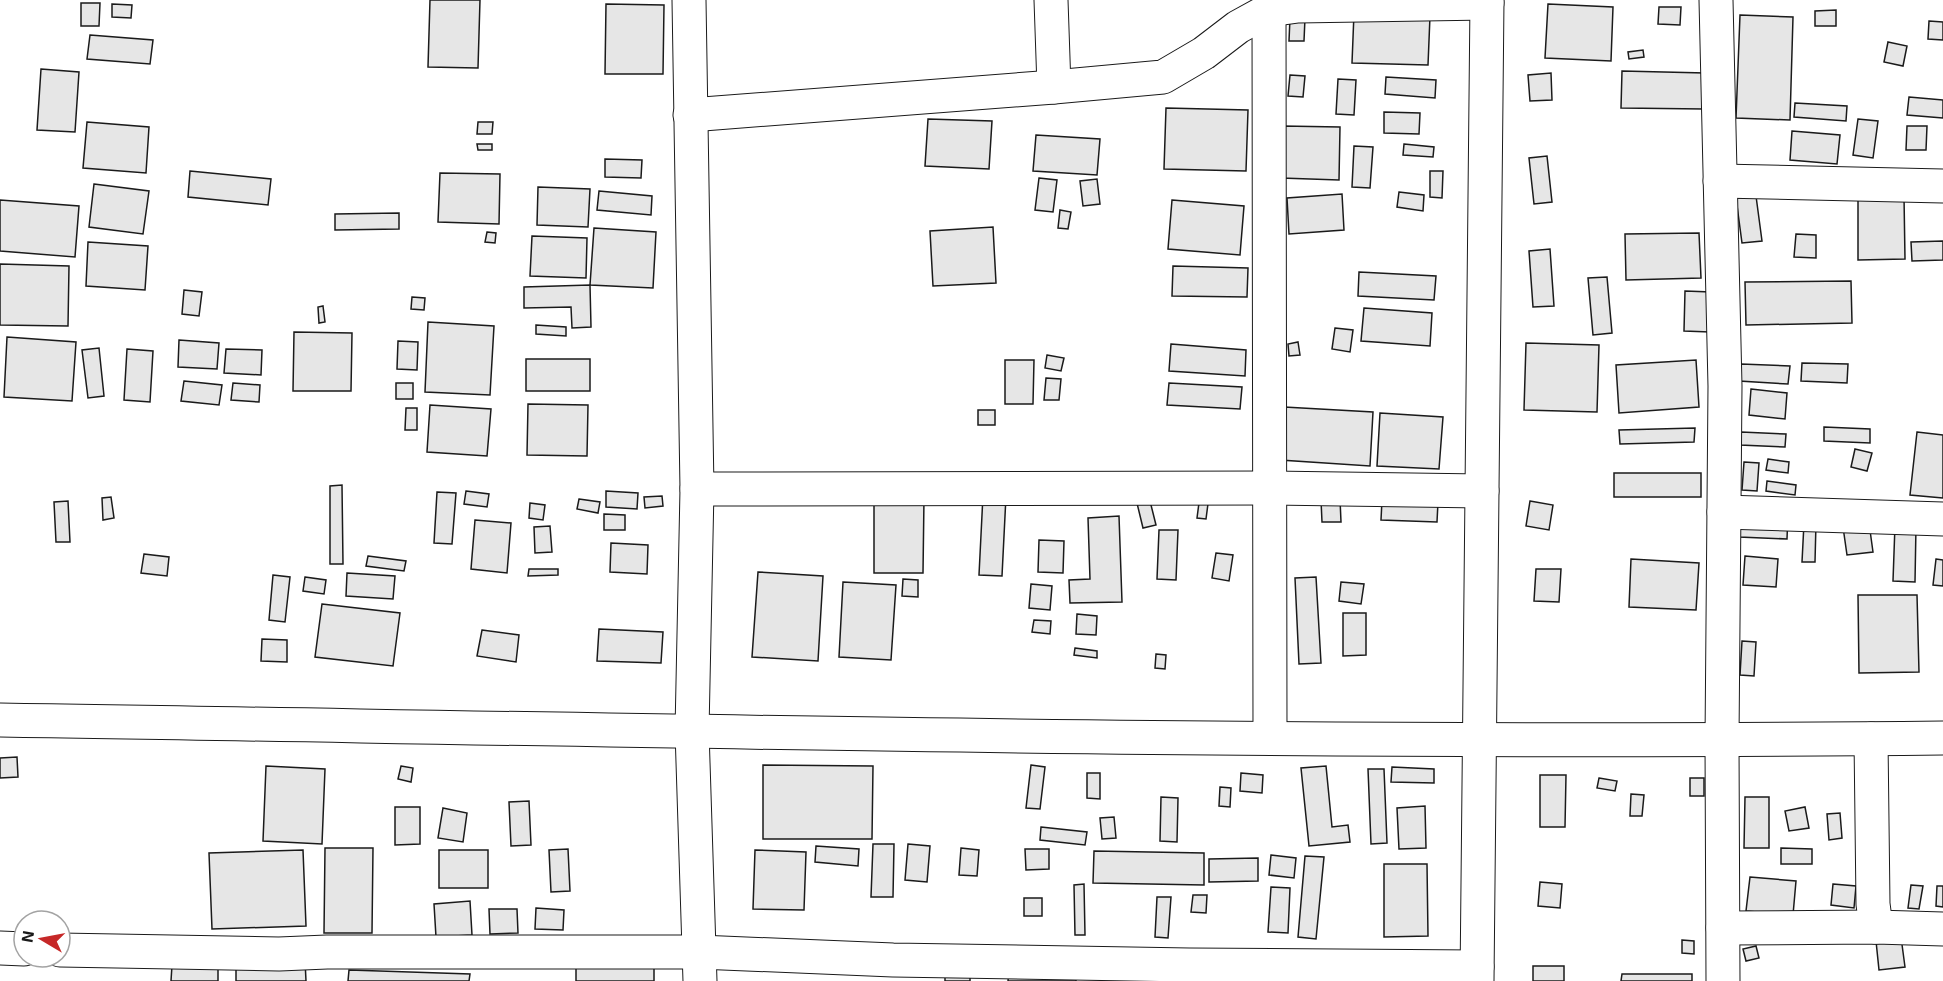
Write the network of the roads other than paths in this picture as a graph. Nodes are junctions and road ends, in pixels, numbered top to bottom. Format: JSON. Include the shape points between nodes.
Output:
{"nodes":[{"id":1,"x":689,"y":0,"type":"edge"},
{"id":2,"x":1051,"y":0,"type":"edge"},
{"id":3,"x":1716,"y":0,"type":"edge"},
{"id":4,"x":1487,"y":2,"type":"edge"},
{"id":5,"x":1269,"y":10,"type":"junction"},
{"id":6,"x":1054,"y":87,"type":"junction"},
{"id":7,"x":690,"y":115,"type":"junction"},
{"id":8,"x":1720,"y":181,"type":"junction"},
{"id":9,"x":1943,"y":186,"type":"edge"},
{"id":10,"x":1270,"y":488,"type":"junction"},
{"id":11,"x":697,"y":489,"type":"junction"},
{"id":12,"x":1482,"y":491,"type":"junction"},
{"id":13,"x":1724,"y":512,"type":"junction"},
{"id":14,"x":1943,"y":519,"type":"edge"},
{"id":15,"x":0,"y":720,"type":"edge"},
{"id":16,"x":692,"y":730,"type":"junction"},
{"id":17,"x":1269,"y":738,"type":"junction"},
{"id":18,"x":1943,"y":738,"type":"edge"},
{"id":19,"x":1479,"y":739,"type":"junction"},
{"id":20,"x":1871,"y":739,"type":"junction"},
{"id":21,"x":1722,"y":741,"type":"junction"},
{"id":22,"x":1876,"y":927,"type":"junction"},
{"id":23,"x":1723,"y":928,"type":"junction"},
{"id":24,"x":1943,"y":929,"type":"edge"},
{"id":25,"x":72,"y":953,"type":"edge"},
{"id":26,"x":129,"y":967,"type":"edge"},
{"id":27,"x":327,"y":967,"type":"edge"},
{"id":28,"x":700,"y":967,"type":"edge"},
{"id":29,"x":1092,"y":973,"type":"edge"},
{"id":30,"x":1477,"y":974,"type":"edge"},
{"id":31,"x":1723,"y":981,"type":"edge"}],
"edges":[{"from":1,"to":7,"type":"street"},
{"from":2,"to":6,"type":"street"},
{"from":3,"to":8,"type":"street"},
{"from":4,"to":5,"type":"street"},
{"from":4,"to":12,"type":"street"},
{"from":5,"to":6,"type":"street","via":[[1163,76]]},
{"from":5,"to":10,"type":"street"},
{"from":6,"to":7,"type":"street"},
{"from":7,"to":11,"type":"street"},
{"from":8,"to":9,"type":"street"},
{"from":8,"to":13,"type":"street"},
{"from":10,"to":11,"type":"street"},
{"from":10,"to":12,"type":"street"},
{"from":10,"to":17,"type":"street"},
{"from":11,"to":16,"type":"street"},
{"from":12,"to":19,"type":"street"},
{"from":13,"to":14,"type":"street"},
{"from":13,"to":21,"type":"street"},
{"from":15,"to":16,"type":"street"},
{"from":16,"to":17,"type":"street"},
{"from":16,"to":28,"type":"street"},
{"from":17,"to":19,"type":"street"},
{"from":18,"to":20,"type":"street"},
{"from":19,"to":21,"type":"street"},
{"from":19,"to":30,"type":"street"},
{"from":20,"to":21,"type":"street"},
{"from":20,"to":22,"type":"street"},
{"from":21,"to":23,"type":"street"},
{"from":22,"to":23,"type":"street"},
{"from":22,"to":24,"type":"street"},
{"from":23,"to":31,"type":"street"},
{"from":25,"to":26,"type":"street"},
{"from":26,"to":27,"type":"street","via":[[156,951],[279,954]]},
{"from":27,"to":28,"type":"street"},
{"from":28,"to":29,"type":"street","via":[[893,960]]},
{"from":29,"to":30,"type":"street"}]}
